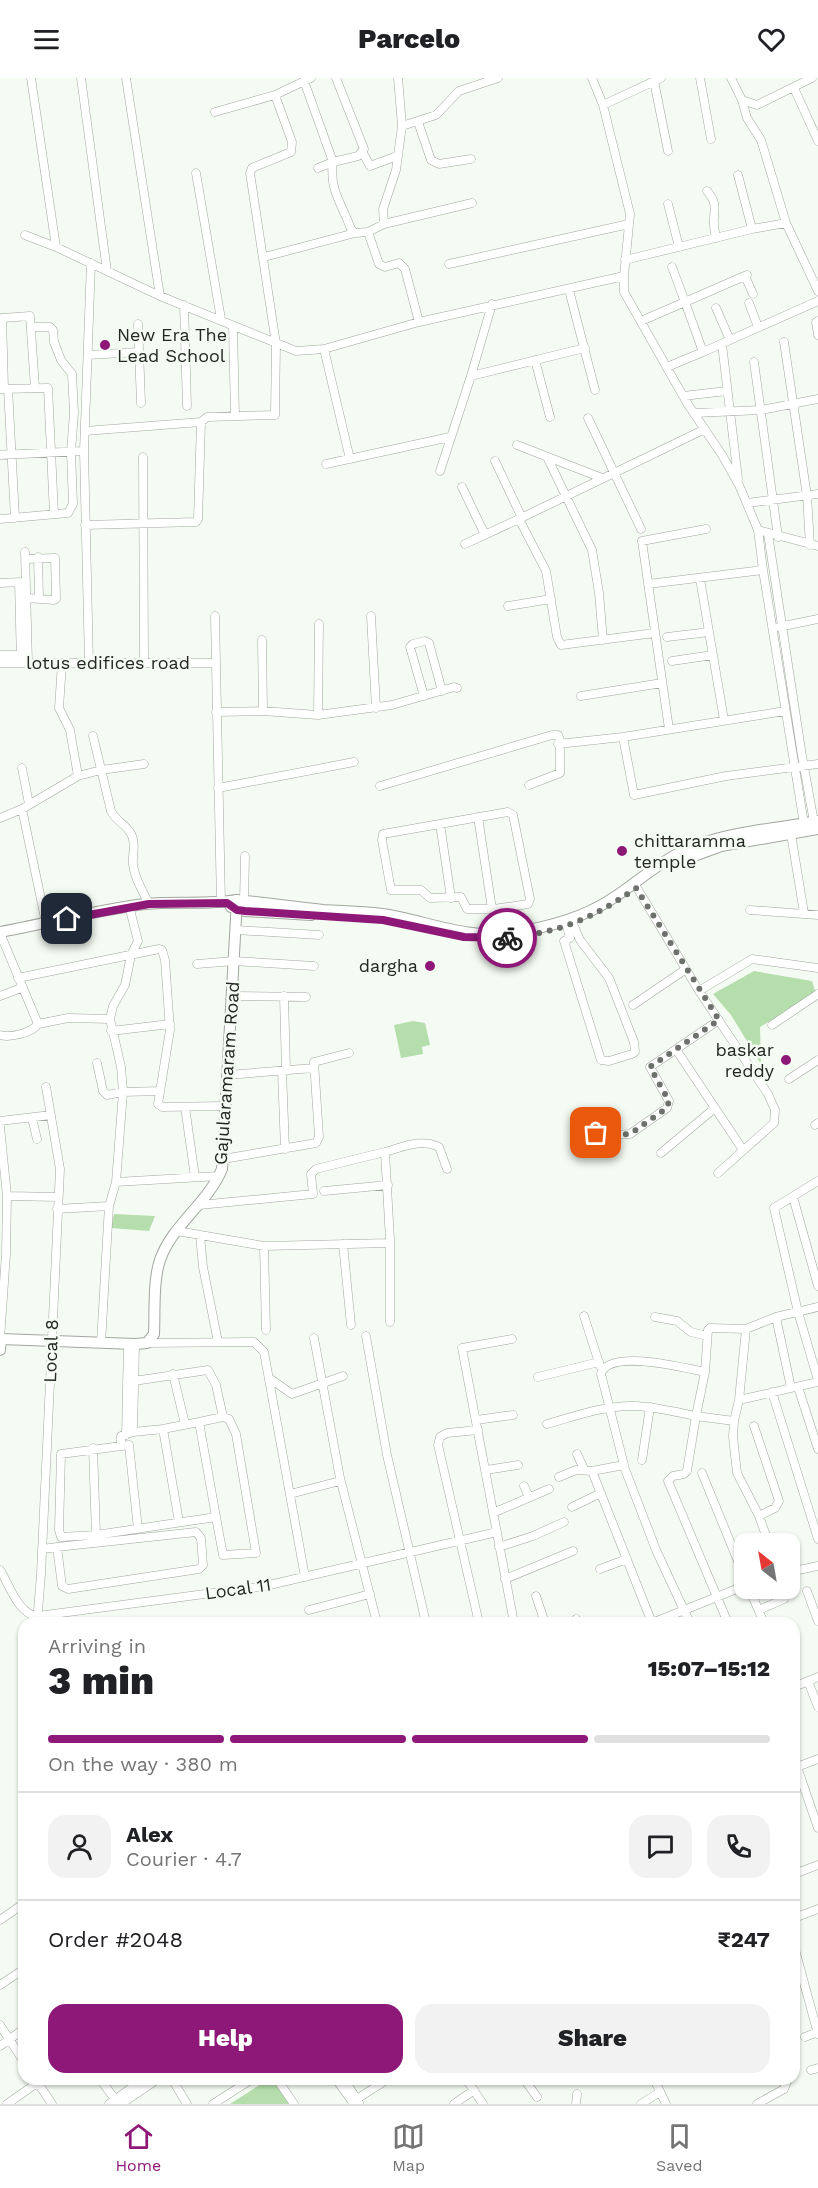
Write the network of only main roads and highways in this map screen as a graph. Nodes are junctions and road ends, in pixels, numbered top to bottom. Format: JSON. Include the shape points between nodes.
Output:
{"nodes":[{"id":1,"x":813,"y":824,"type":"edge"},
{"id":2,"x":635,"y":886,"type":"junction"},
{"id":3,"x":229,"y":903,"type":"junction"},
{"id":4,"x":0,"y":932,"type":"edge"},
{"id":5,"x":496,"y":936,"type":"junction"},
{"id":6,"x":0,"y":1339,"type":"edge"},
{"id":7,"x":0,"y":1350,"type":"edge"}],
"edges":[{"from":1,"to":2,"type":"main road","via":[[791,834],[721,846],[689,856]]},
{"from":1,"to":2,"type":"main road","via":[[692,847],[664,862]]},
{"from":2,"to":5,"type":"main road","via":[[592,910],[562,921]]},
{"from":2,"to":5,"type":"main road","via":[[571,930]]},
{"from":3,"to":4,"type":"main road","via":[[129,906]]},
{"from":3,"to":5,"type":"main road","via":[[383,920],[464,937]]},
{"from":3,"to":6,"type":"main road","name":"Gajularamaram Road","via":[[236,930],[223,1160],[219,1176],[177,1231],[160,1261],[154,1334],[147,1343],[131,1344]]},
{"from":6,"to":7,"type":"main road"}]}
